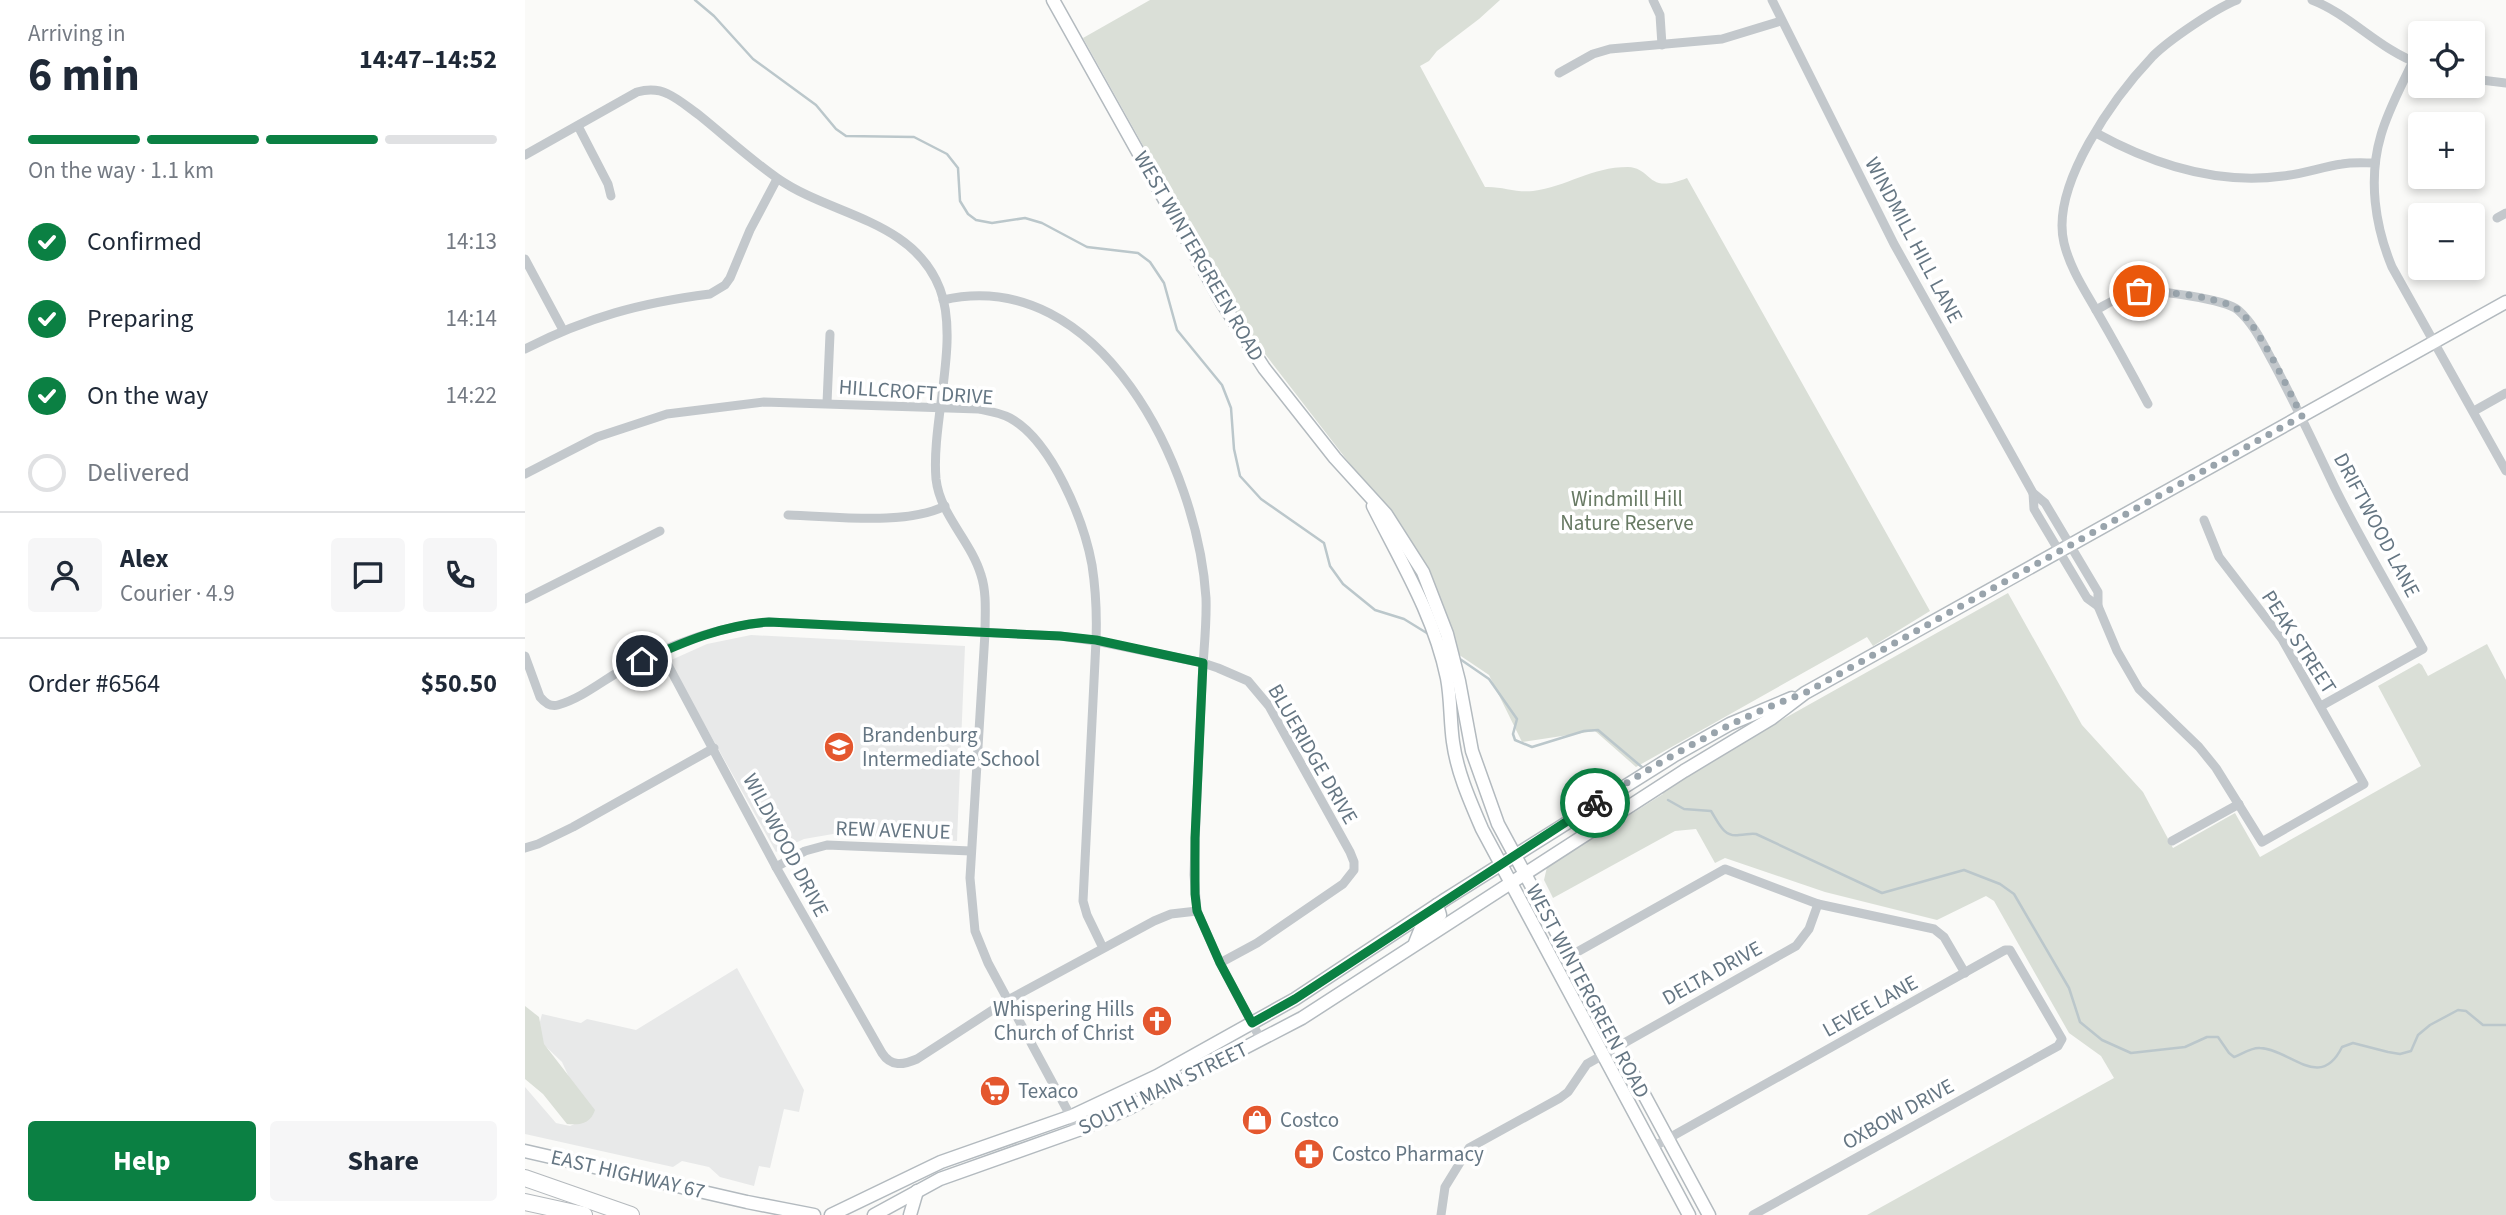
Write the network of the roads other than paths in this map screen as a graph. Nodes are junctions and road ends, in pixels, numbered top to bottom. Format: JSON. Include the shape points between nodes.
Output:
{"nodes":[{"id":1,"x":1053,"y":0,"type":"edge"},
{"id":2,"x":1653,"y":0,"type":"edge"},
{"id":3,"x":1772,"y":0,"type":"edge"},
{"id":4,"x":2237,"y":0,"type":"edge"},
{"id":5,"x":2312,"y":0,"type":"edge"},
{"id":6,"x":1781,"y":21,"type":"junction"},
{"id":7,"x":1662,"y":45,"type":"junction"},
{"id":8,"x":2408,"y":58,"type":"edge"},
{"id":9,"x":1559,"y":73,"type":"dead end"},
{"id":10,"x":2408,"y":79,"type":"edge"},
{"id":11,"x":2485,"y":80,"type":"edge"},
{"id":12,"x":2506,"y":83,"type":"edge"},
{"id":13,"x":578,"y":126,"type":"junction"},
{"id":14,"x":2096,"y":133,"type":"junction"},
{"id":15,"x":525,"y":155,"type":"edge"},
{"id":16,"x":2375,"y":163,"type":"junction"},
{"id":17,"x":777,"y":179,"type":"junction"},
{"id":18,"x":611,"y":196,"type":"dead end"},
{"id":19,"x":2506,"y":213,"type":"edge"},
{"id":20,"x":2497,"y":218,"type":"dead end"},
{"id":21,"x":525,"y":259,"type":"edge"},
{"id":22,"x":943,"y":300,"type":"junction"},
{"id":23,"x":2506,"y":302,"type":"edge"},
{"id":24,"x":2096,"y":310,"type":"junction"},
{"id":25,"x":563,"y":330,"type":"junction"},
{"id":26,"x":830,"y":334,"type":"dead end"},
{"id":27,"x":2435,"y":342,"type":"junction"},
{"id":28,"x":525,"y":349,"type":"edge"},
{"id":29,"x":2506,"y":393,"type":"edge"},
{"id":30,"x":827,"y":403,"type":"junction"},
{"id":31,"x":2148,"y":404,"type":"dead end"},
{"id":32,"x":940,"y":408,"type":"junction"},
{"id":33,"x":2474,"y":411,"type":"junction"},
{"id":34,"x":2302,"y":416,"type":"junction"},
{"id":35,"x":2506,"y":471,"type":"edge"},
{"id":36,"x":525,"y":474,"type":"edge"},
{"id":37,"x":1368,"y":496,"type":"junction"},
{"id":38,"x":945,"y":506,"type":"junction"},
{"id":39,"x":788,"y":515,"type":"dead end"},
{"id":40,"x":2204,"y":520,"type":"dead end"},
{"id":41,"x":660,"y":531,"type":"dead end"},
{"id":42,"x":2064,"y":549,"type":"junction"},
{"id":43,"x":525,"y":599,"type":"edge"},
{"id":44,"x":985,"y":633,"type":"junction"},
{"id":45,"x":1096,"y":640,"type":"junction"},
{"id":46,"x":661,"y":652,"type":"junction"},
{"id":47,"x":525,"y":656,"type":"edge"},
{"id":48,"x":1203,"y":663,"type":"junction"},
{"id":49,"x":1454,"y":682,"type":"junction"},
{"id":50,"x":1805,"y":693,"type":"junction"},
{"id":51,"x":2321,"y":706,"type":"junction"},
{"id":52,"x":714,"y":748,"type":"junction"},
{"id":53,"x":1675,"y":755,"type":"junction"},
{"id":54,"x":1684,"y":771,"type":"junction"},
{"id":55,"x":2239,"y":804,"type":"junction"},
{"id":56,"x":2172,"y":841,"type":"dead end"},
{"id":57,"x":2262,"y":842,"type":"joint"},
{"id":58,"x":525,"y":848,"type":"edge"},
{"id":59,"x":971,"y":851,"type":"junction"},
{"id":60,"x":1515,"y":856,"type":"junction"},
{"id":61,"x":1500,"y":865,"type":"junction"},
{"id":62,"x":776,"y":867,"type":"junction"},
{"id":63,"x":1525,"y":874,"type":"junction"},
{"id":64,"x":1510,"y":883,"type":"junction"},
{"id":65,"x":1818,"y":904,"type":"junction"},
{"id":66,"x":1437,"y":905,"type":"junction"},
{"id":67,"x":1197,"y":911,"type":"junction"},
{"id":68,"x":1415,"y":943,"type":"junction"},
{"id":69,"x":1103,"y":948,"type":"junction"},
{"id":70,"x":1363,"y":954,"type":"junction"},
{"id":71,"x":1570,"y":956,"type":"junction"},
{"id":72,"x":1220,"y":963,"type":"junction"},
{"id":73,"x":1373,"y":971,"type":"junction"},
{"id":74,"x":1965,"y":973,"type":"junction"},
{"id":75,"x":1008,"y":1000,"type":"junction"},
{"id":76,"x":1252,"y":1023,"type":"junction"},
{"id":77,"x":1261,"y":1040,"type":"junction"},
{"id":78,"x":2060,"y":1044,"type":"joint"},
{"id":79,"x":1618,"y":1045,"type":"junction"},
{"id":80,"x":1603,"y":1055,"type":"junction"},
{"id":81,"x":1157,"y":1076,"type":"junction"},
{"id":82,"x":1164,"y":1090,"type":"junction"},
{"id":83,"x":1072,"y":1116,"type":"junction"},
{"id":84,"x":1077,"y":1130,"type":"junction"},
{"id":85,"x":1668,"y":1138,"type":"junction"},
{"id":86,"x":1653,"y":1147,"type":"junction"},
{"id":87,"x":525,"y":1151,"type":"edge"},
{"id":88,"x":941,"y":1162,"type":"junction"},
{"id":89,"x":949,"y":1176,"type":"junction"},
{"id":90,"x":525,"y":1178,"type":"edge"},
{"id":91,"x":917,"y":1191,"type":"junction"},
{"id":92,"x":525,"y":1202,"type":"edge"},
{"id":93,"x":747,"y":1202,"type":"junction"},
{"id":94,"x":584,"y":1215,"type":"edge"},
{"id":95,"x":631,"y":1215,"type":"edge"},
{"id":96,"x":762,"y":1215,"type":"edge"},
{"id":97,"x":814,"y":1215,"type":"edge"},
{"id":98,"x":831,"y":1215,"type":"edge"},
{"id":99,"x":874,"y":1215,"type":"edge"},
{"id":100,"x":910,"y":1215,"type":"edge"},
{"id":101,"x":1441,"y":1215,"type":"edge"},
{"id":102,"x":1689,"y":1215,"type":"edge"},
{"id":103,"x":1710,"y":1215,"type":"edge"},
{"id":104,"x":1753,"y":1215,"type":"edge"}],
"edges":[{"from":1,"to":37,"type":"street","name":"WEST WINTERGREEN ROAD","via":[[1223,304],[1264,368]]},
{"from":2,"to":7,"type":"street","via":[[1660,15]]},
{"from":3,"to":6,"type":"street","name":"WINDMILL HILL LANE"},
{"from":4,"to":14,"type":"street","via":[[2154,55]]},
{"from":5,"to":8,"type":"street"},
{"from":6,"to":7,"type":"street","via":[[1722,39]]},
{"from":6,"to":42,"type":"street","name":"WINDMILL HILL LANE","via":[[1894,244],[2033,493],[2045,503]]},
{"from":7,"to":9,"type":"street","via":[[1610,49]]},
{"from":10,"to":16,"type":"street","via":[[2389,113]]},
{"from":11,"to":12,"type":"street"},
{"from":13,"to":15,"type":"street"},
{"from":13,"to":17,"type":"street","via":[[638,92],[664,92]]},
{"from":13,"to":18,"type":"street"},
{"from":14,"to":16,"type":"street","via":[[2166,165],[2241,178]]},
{"from":14,"to":24,"type":"street","via":[[2067,194],[2063,240],[2071,266]]},
{"from":16,"to":27,"type":"street","via":[[2376,206],[2385,250]]},
{"from":17,"to":22,"type":"street","via":[[903,241],[927,266]]},
{"from":17,"to":25,"type":"street","via":[[730,278],[719,290],[608,313]]},
{"from":19,"to":20,"type":"street"},
{"from":21,"to":25,"type":"street"},
{"from":22,"to":32,"type":"street","via":[[947,322]]},
{"from":22,"to":48,"type":"street","via":[[964,295],[996,297],[1058,318],[1102,352],[1141,400],[1175,472],[1199,549],[1206,607]]},
{"from":23,"to":27,"type":"street"},
{"from":24,"to":31,"type":"street"},
{"from":24,"to":34,"type":"street","name":"DRIFTWOOD LANE","via":[[2139,291],[2212,300],[2236,308],[2261,340]]},
{"from":25,"to":28,"type":"street"},
{"from":26,"to":30,"type":"street"},
{"from":27,"to":33,"type":"street"},
{"from":27,"to":34,"type":"street"},
{"from":29,"to":33,"type":"street"},
{"from":30,"to":32,"type":"street","name":"HILLCROFT DRIVE"},
{"from":30,"to":36,"type":"street","name":"HILLCROFT DRIVE","via":[[764,402],[667,414],[597,437]]},
{"from":32,"to":38,"type":"street","via":[[936,480]]},
{"from":32,"to":45,"type":"street","name":"HILLCROFT DRIVE","via":[[979,409],[1009,417],[1045,452],[1076,511],[1088,549],[1095,588]]},
{"from":33,"to":35,"type":"street"},
{"from":34,"to":42,"type":"street"},
{"from":34,"to":51,"type":"street","name":"DRIFTWOOD LANE","via":[[2335,488],[2423,649]]},
{"from":37,"to":49,"type":"street","name":"WEST WINTERGREEN ROAD","via":[[1421,598]]},
{"from":37,"to":49,"type":"street","name":"WEST WINTERGREEN ROAD","via":[[1386,514],[1423,572],[1444,625]]},
{"from":38,"to":39,"type":"street","via":[[910,517]]},
{"from":38,"to":44,"type":"street","via":[[981,574]]},
{"from":40,"to":51,"type":"street","name":"PEAK STREET","via":[[2219,557],[2282,639]]},
{"from":41,"to":43,"type":"street"},
{"from":42,"to":50,"type":"street"},
{"from":42,"to":55,"type":"street","name":"WINDMILL HILL LANE","via":[[2098,592],[2098,606],[2117,651],[2139,688],[2199,747]]},
{"from":44,"to":45,"type":"street","name":"BLUERIDGE DRIVE"},
{"from":44,"to":46,"type":"street","name":"BLUERIDGE DRIVE","via":[[769,622],[726,628]]},
{"from":44,"to":59,"type":"street"},
{"from":45,"to":48,"type":"street","name":"BLUERIDGE DRIVE"},
{"from":45,"to":69,"type":"street","name":"HILLCROFT DRIVE","via":[[1083,901]]},
{"from":46,"to":47,"type":"street","name":"BLUERIDGE DRIVE","via":[[554,706],[540,697]]},
{"from":46,"to":52,"type":"street","name":"WILDWOOD DRIVE"},
{"from":48,"to":67,"type":"street","via":[[1194,875]]},
{"from":48,"to":72,"type":"street","name":"BLUERIDGE DRIVE","via":[[1248,681],[1258,691],[1354,862],[1354,870],[1343,884]]},
{"from":49,"to":60,"type":"street","name":"WEST WINTERGREEN ROAD","via":[[1483,789]]},
{"from":49,"to":61,"type":"street","name":"WEST WINTERGREEN ROAD","via":[[1453,744],[1460,773]]},
{"from":50,"to":53,"type":"street","name":"SOUTH MAIN STREET","via":[[1765,708]]},
{"from":50,"to":54,"type":"street","name":"SOUTH MAIN STREET"},
{"from":51,"to":57,"type":"street","name":"PEAK STREET","via":[[2364,784]]},
{"from":52,"to":58,"type":"street","via":[[573,827]]},
{"from":52,"to":62,"type":"street","name":"WILDWOOD DRIVE"},
{"from":53,"to":54,"type":"street"},
{"from":53,"to":60,"type":"street","name":"SOUTH MAIN STREET"},
{"from":54,"to":63,"type":"street","name":"SOUTH MAIN STREET"},
{"from":55,"to":56,"type":"street"},
{"from":55,"to":57,"type":"street","name":"WINDMILL HILL LANE"},
{"from":59,"to":62,"type":"street","name":"REW AVENUE","via":[[827,845],[805,850]]},
{"from":59,"to":75,"type":"street","via":[[975,931]]},
{"from":60,"to":61,"type":"street","name":"SOUTH MAIN STREET"},
{"from":60,"to":63,"type":"street","name":"WEST WINTERGREEN ROAD"},
{"from":61,"to":64,"type":"street","name":"WEST WINTERGREEN ROAD"},
{"from":61,"to":66,"type":"street","name":"SOUTH MAIN STREET"},
{"from":62,"to":75,"type":"street","name":"WILDWOOD DRIVE","via":[[891,1062],[905,1064],[941,1045]]},
{"from":63,"to":64,"type":"street","name":"SOUTH MAIN STREET"},
{"from":63,"to":71,"type":"street","name":"WEST WINTERGREEN ROAD"},
{"from":64,"to":68,"type":"street","name":"SOUTH MAIN STREET"},
{"from":64,"to":80,"type":"street","name":"WEST WINTERGREEN ROAD"},
{"from":65,"to":71,"type":"street","via":[[1725,869]]},
{"from":65,"to":74,"type":"street","via":[[1934,929],[1944,937]]},
{"from":65,"to":79,"type":"street","name":"DELTA DRIVE","via":[[1809,929],[1796,946]]},
{"from":66,"to":68,"type":"street","via":[[1440,915],[1421,928]]},
{"from":66,"to":70,"type":"street","name":"SOUTH MAIN STREET"},
{"from":67,"to":69,"type":"street","via":[[1162,917]]},
{"from":67,"to":72,"type":"street"},
{"from":68,"to":73,"type":"street","name":"SOUTH MAIN STREET"},
{"from":69,"to":75,"type":"street"},
{"from":70,"to":73,"type":"street"},
{"from":70,"to":76,"type":"street","name":"SOUTH MAIN STREET"},
{"from":71,"to":79,"type":"street","name":"WEST WINTERGREEN ROAD"},
{"from":72,"to":76,"type":"street"},
{"from":73,"to":77,"type":"street","name":"SOUTH MAIN STREET"},
{"from":74,"to":78,"type":"street","name":"LEVEE LANE","via":[[2010,950]]},
{"from":74,"to":85,"type":"street","name":"LEVEE LANE"},
{"from":75,"to":83,"type":"street"},
{"from":76,"to":77,"type":"street"},
{"from":76,"to":81,"type":"street","name":"SOUTH MAIN STREET"},
{"from":77,"to":82,"type":"street","name":"SOUTH MAIN STREET"},
{"from":78,"to":104,"type":"street","name":"OXBOW DRIVE"},
{"from":79,"to":80,"type":"street","name":"DELTA DRIVE"},
{"from":79,"to":85,"type":"street","name":"WEST WINTERGREEN ROAD"},
{"from":80,"to":86,"type":"street","name":"WEST WINTERGREEN ROAD"},
{"from":80,"to":101,"type":"street","name":"DELTA DRIVE","via":[[1587,1064],[1560,1098],[1469,1148],[1445,1186]]},
{"from":81,"to":82,"type":"street"},
{"from":81,"to":83,"type":"street","name":"SOUTH MAIN STREET"},
{"from":82,"to":84,"type":"street","name":"SOUTH MAIN STREET"},
{"from":83,"to":84,"type":"street"},
{"from":83,"to":88,"type":"street","name":"SOUTH MAIN STREET"},
{"from":84,"to":89,"type":"street","name":"SOUTH MAIN STREET"},
{"from":85,"to":86,"type":"street","name":"LEVEE LANE"},
{"from":85,"to":103,"type":"street","name":"WEST WINTERGREEN ROAD"},
{"from":86,"to":102,"type":"street","name":"WEST WINTERGREEN ROAD"},
{"from":87,"to":93,"type":"street","name":"EAST HIGHWAY 67"},
{"from":88,"to":89,"type":"street"},
{"from":88,"to":98,"type":"street","name":"SOUTH MAIN STREET"},
{"from":89,"to":91,"type":"street","name":"SOUTH MAIN STREET"},
{"from":90,"to":95,"type":"highway"},
{"from":91,"to":99,"type":"street","name":"SOUTH MAIN STREET"},
{"from":91,"to":100,"type":"street"},
{"from":92,"to":94,"type":"highway"},
{"from":93,"to":96,"type":"street"},
{"from":93,"to":97,"type":"street","name":"EAST HIGHWAY 67"}]}
